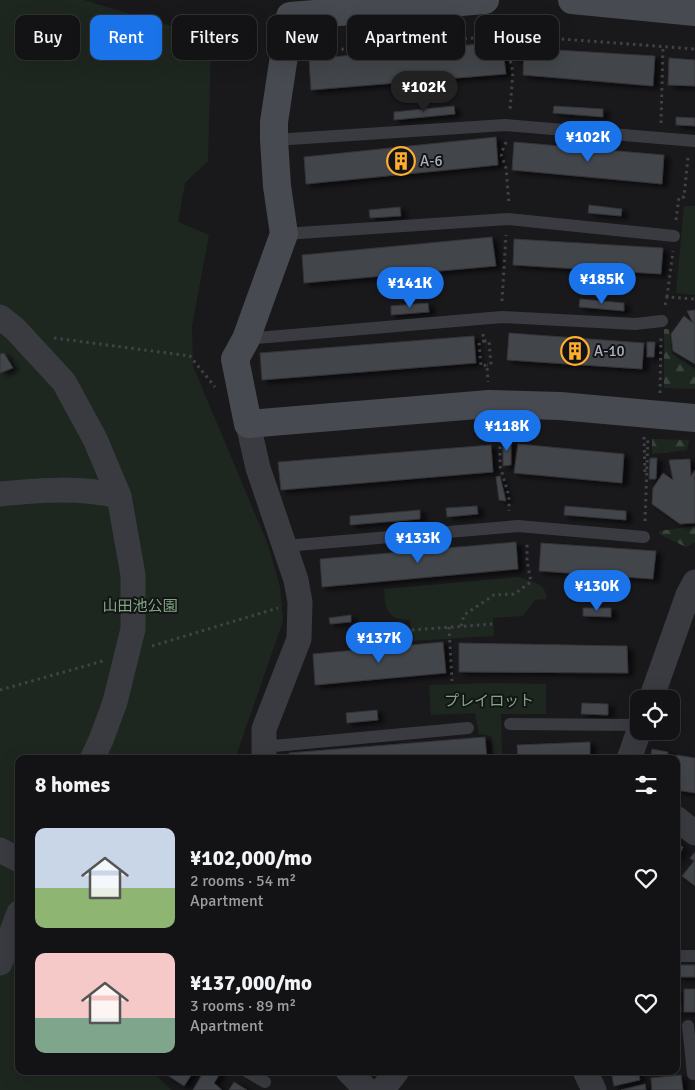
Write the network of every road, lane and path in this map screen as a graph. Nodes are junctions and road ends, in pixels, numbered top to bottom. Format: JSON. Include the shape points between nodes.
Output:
{"nodes":[{"id":1,"x":485,"y":0,"type":"edge"},
{"id":2,"x":572,"y":0,"type":"edge"},
{"id":3,"x":695,"y":12,"type":"edge"},
{"id":4,"x":302,"y":15,"type":"edge"},
{"id":5,"x":475,"y":38,"type":"edge"},
{"id":6,"x":559,"y":39,"type":"edge"},
{"id":7,"x":663,"y":47,"type":"junction"},
{"id":8,"x":695,"y":49,"type":"edge"},
{"id":9,"x":337,"y":50,"type":"edge"},
{"id":10,"x":283,"y":60,"type":"edge"},
{"id":11,"x":510,"y":60,"type":"edge"},
{"id":12,"x":509,"y":125,"type":"junction"},
{"id":13,"x":660,"y":138,"type":"junction"},
{"id":14,"x":274,"y":140,"type":"junction"},
{"id":15,"x":506,"y":142,"type":"dead end"},
{"id":16,"x":695,"y":142,"type":"edge"},
{"id":17,"x":688,"y":160,"type":"dead end"},
{"id":18,"x":684,"y":197,"type":"dead end"},
{"id":19,"x":508,"y":219,"type":"junction"},
{"id":20,"x":284,"y":234,"type":"junction"},
{"id":21,"x":506,"y":236,"type":"dead end"},
{"id":22,"x":674,"y":236,"type":"dead end"},
{"id":23,"x":695,"y":299,"type":"edge"},
{"id":24,"x":0,"y":316,"type":"edge"},
{"id":25,"x":502,"y":317,"type":"junction"},
{"id":26,"x":662,"y":321,"type":"joint"},
{"id":27,"x":483,"y":332,"type":"dead end"},
{"id":28,"x":661,"y":334,"type":"dead end"},
{"id":29,"x":52,"y":337,"type":"dead end"},
{"id":30,"x":246,"y":339,"type":"junction"},
{"id":31,"x":484,"y":341,"type":"junction"},
{"id":32,"x":486,"y":366,"type":"junction"},
{"id":33,"x":214,"y":384,"type":"dead end"},
{"id":34,"x":489,"y":390,"type":"dead end"},
{"id":35,"x":660,"y":396,"type":"dead end"},
{"id":36,"x":695,"y":418,"type":"edge"},
{"id":37,"x":248,"y":424,"type":"junction"},
{"id":38,"x":500,"y":424,"type":"dead end"},
{"id":39,"x":646,"y":443,"type":"dead end"},
{"id":40,"x":0,"y":494,"type":"edge"},
{"id":41,"x":119,"y":496,"type":"junction"},
{"id":42,"x":508,"y":527,"type":"junction"},
{"id":43,"x":644,"y":537,"type":"joint"},
{"id":44,"x":285,"y":546,"type":"junction"},
{"id":45,"x":527,"y":549,"type":"dead end"},
{"id":46,"x":695,"y":582,"type":"edge"},
{"id":47,"x":300,"y":602,"type":"junction"},
{"id":48,"x":493,"y":624,"type":"dead end"},
{"id":49,"x":461,"y":626,"type":"junction"},
{"id":50,"x":450,"y":627,"type":"junction"},
{"id":51,"x":412,"y":630,"type":"dead end"},
{"id":52,"x":128,"y":654,"type":"junction"},
{"id":53,"x":452,"y":681,"type":"dead end"},
{"id":54,"x":0,"y":690,"type":"edge"},
{"id":55,"x":654,"y":690,"type":"edge"},
{"id":56,"x":510,"y":724,"type":"dead end"},
{"id":57,"x":630,"y":725,"type":"edge"},
{"id":58,"x":468,"y":728,"type":"dead end"},
{"id":59,"x":635,"y":740,"type":"edge"},
{"id":60,"x":263,"y":753,"type":"edge"},
{"id":61,"x":94,"y":755,"type":"edge"},
{"id":62,"x":630,"y":755,"type":"edge"},
{"id":63,"x":680,"y":821,"type":"edge"},
{"id":64,"x":695,"y":833,"type":"edge"},
{"id":65,"x":0,"y":850,"type":"edge"},
{"id":66,"x":15,"y":858,"type":"edge"},
{"id":67,"x":15,"y":924,"type":"edge"},
{"id":68,"x":680,"y":956,"type":"edge"},
{"id":69,"x":695,"y":956,"type":"edge"},
{"id":70,"x":0,"y":964,"type":"edge"},
{"id":71,"x":686,"y":1026,"type":"edge"},
{"id":72,"x":692,"y":1074,"type":"dead end"},
{"id":73,"x":253,"y":1075,"type":"edge"},
{"id":74,"x":352,"y":1075,"type":"edge"},
{"id":75,"x":394,"y":1075,"type":"edge"},
{"id":76,"x":587,"y":1075,"type":"edge"},
{"id":77,"x":264,"y":1082,"type":"dead end"},
{"id":78,"x":367,"y":1090,"type":"edge"},
{"id":79,"x":382,"y":1090,"type":"edge"},
{"id":80,"x":594,"y":1090,"type":"edge"}],
"edges":[{"from":1,"to":4,"type":"street"},
{"from":2,"to":3,"type":"street"},
{"from":5,"to":9,"type":"path"},
{"from":6,"to":7,"type":"path"},
{"from":7,"to":8,"type":"path"},
{"from":7,"to":13,"type":"path"},
{"from":10,"to":14,"type":"street"},
{"from":11,"to":12,"type":"path","via":[[513,72]]},
{"from":12,"to":13,"type":"lane"},
{"from":12,"to":14,"type":"lane"},
{"from":13,"to":16,"type":"lane"},
{"from":14,"to":20,"type":"street"},
{"from":15,"to":19,"type":"path","via":[[501,154],[506,168]]},
{"from":17,"to":18,"type":"path"},
{"from":19,"to":20,"type":"lane"},
{"from":19,"to":22,"type":"lane"},
{"from":20,"to":30,"type":"street"},
{"from":21,"to":25,"type":"path"},
{"from":23,"to":26,"type":"path","via":[[667,297]]},
{"from":24,"to":41,"type":"street","via":[[64,382],[95,439]]},
{"from":25,"to":26,"type":"lane","via":[[635,324]]},
{"from":25,"to":30,"type":"lane"},
{"from":27,"to":31,"type":"path"},
{"from":28,"to":35,"type":"path"},
{"from":29,"to":33,"type":"path","via":[[190,356]]},
{"from":30,"to":37,"type":"street","via":[[235,359]]},
{"from":31,"to":32,"type":"path","via":[[479,342],[481,366]]},
{"from":31,"to":32,"type":"path","via":[[489,341],[492,365]]},
{"from":32,"to":34,"type":"path"},
{"from":36,"to":37,"type":"street","via":[[560,406],[489,404]]},
{"from":37,"to":44,"type":"street","via":[[250,461]]},
{"from":38,"to":42,"type":"path","via":[[500,466],[509,496]]},
{"from":39,"to":43,"type":"path","via":[[648,474]]},
{"from":40,"to":41,"type":"street","via":[[46,489],[91,490]]},
{"from":41,"to":52,"type":"street","via":[[133,575],[133,629]]},
{"from":42,"to":43,"type":"lane"},
{"from":42,"to":44,"type":"lane"},
{"from":44,"to":47,"type":"street"},
{"from":45,"to":49,"type":"path","via":[[531,582],[514,594],[494,595],[464,615]]},
{"from":46,"to":55,"type":"street"},
{"from":47,"to":52,"type":"path"},
{"from":47,"to":60,"type":"street","via":[[299,639],[264,729]]},
{"from":48,"to":49,"type":"path"},
{"from":49,"to":50,"type":"path"},
{"from":50,"to":51,"type":"path"},
{"from":50,"to":53,"type":"path"},
{"from":52,"to":54,"type":"path"},
{"from":52,"to":61,"type":"street","via":[[115,702]]},
{"from":56,"to":57,"type":"lane"},
{"from":58,"to":60,"type":"lane"},
{"from":59,"to":62,"type":"street"},
{"from":63,"to":64,"type":"street"},
{"from":65,"to":66,"type":"street"},
{"from":67,"to":70,"type":"street"},
{"from":68,"to":69,"type":"lane"},
{"from":71,"to":72,"type":"lane"},
{"from":73,"to":77,"type":"lane"},
{"from":74,"to":78,"type":"street"},
{"from":75,"to":79,"type":"street"},
{"from":76,"to":80,"type":"street"}]}
